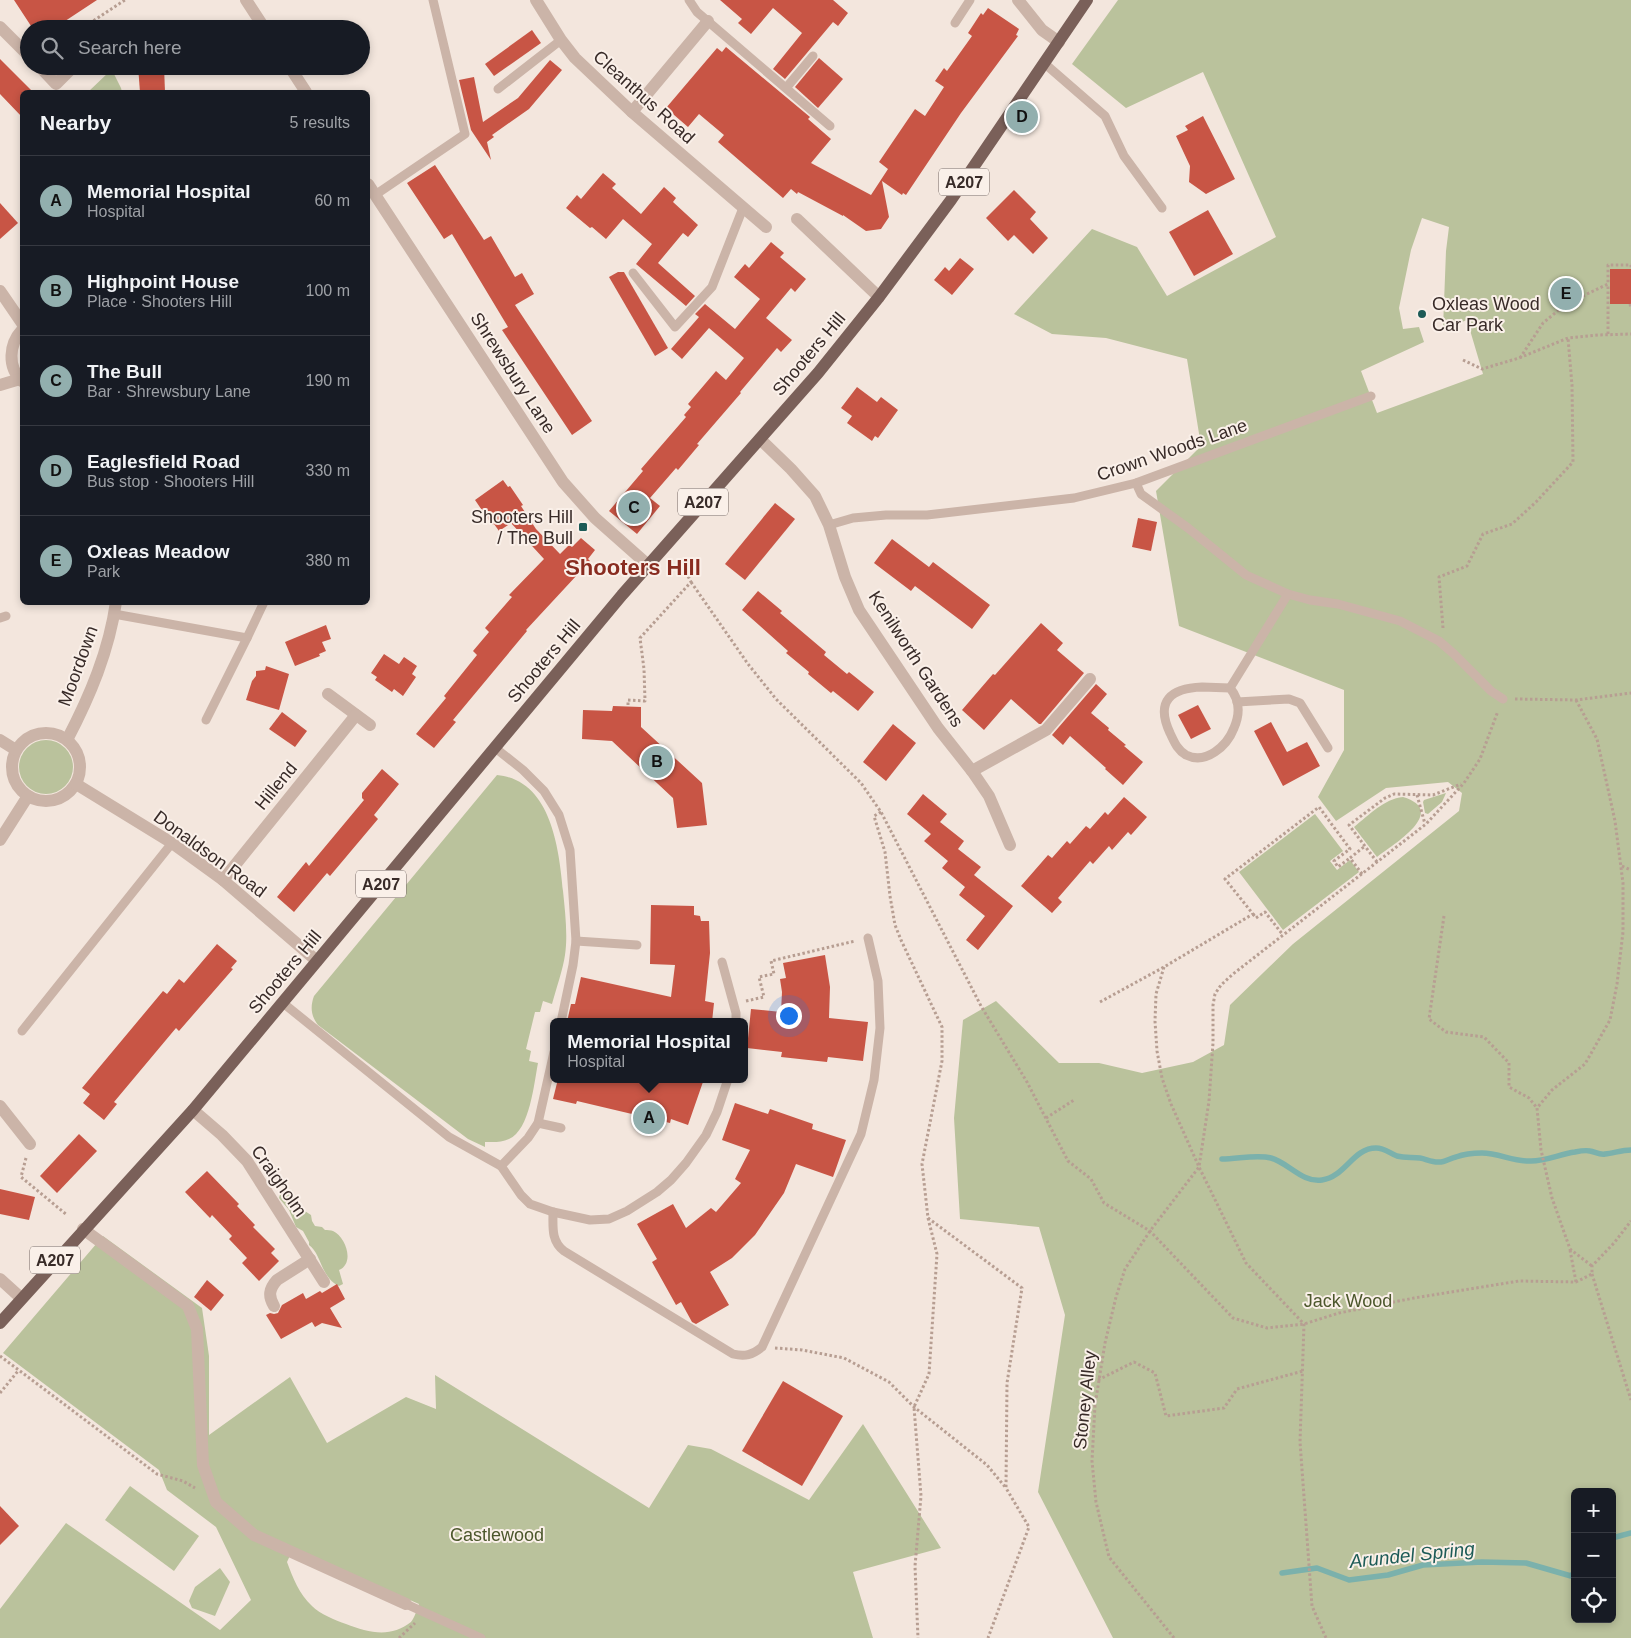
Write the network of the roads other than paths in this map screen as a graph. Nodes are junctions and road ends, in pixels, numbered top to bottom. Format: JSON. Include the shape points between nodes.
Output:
{"nodes":[{"id":1,"x":246,"y":0,"type":"edge"},
{"id":2,"x":433,"y":0,"type":"edge"},
{"id":3,"x":536,"y":0,"type":"edge"},
{"id":4,"x":689,"y":0,"type":"edge"},
{"id":5,"x":970,"y":0,"type":"edge"},
{"id":6,"x":1018,"y":0,"type":"edge"},
{"id":7,"x":1087,"y":0,"type":"edge"},
{"id":8,"x":258,"y":20,"type":"edge"},
{"id":9,"x":708,"y":21,"type":"junction"},
{"id":10,"x":955,"y":23,"type":"dead end"},
{"id":11,"x":0,"y":27,"type":"edge"},
{"id":12,"x":561,"y":40,"type":"junction"},
{"id":13,"x":1059,"y":42,"type":"junction"},
{"id":14,"x":20,"y":47,"type":"edge"},
{"id":15,"x":813,"y":56,"type":"dead end"},
{"id":16,"x":1044,"y":63,"type":"junction"},
{"id":17,"x":48,"y":75,"type":"edge"},
{"id":18,"x":65,"y":75,"type":"edge"},
{"id":19,"x":295,"y":75,"type":"edge"},
{"id":20,"x":786,"y":88,"type":"junction"},
{"id":21,"x":498,"y":89,"type":"dead end"},
{"id":22,"x":305,"y":90,"type":"edge"},
{"id":23,"x":632,"y":112,"type":"junction"},
{"id":24,"x":830,"y":126,"type":"dead end"},
{"id":25,"x":370,"y":187,"type":"edge"},
{"id":26,"x":375,"y":195,"type":"junction"},
{"id":27,"x":744,"y":208,"type":"junction"},
{"id":28,"x":1162,"y":208,"type":"dead end"},
{"id":29,"x":797,"y":219,"type":"dead end"},
{"id":30,"x":766,"y":227,"type":"dead end"},
{"id":31,"x":633,"y":273,"type":"dead end"},
{"id":32,"x":0,"y":291,"type":"edge"},
{"id":33,"x":879,"y":297,"type":"junction"},
{"id":34,"x":20,"y":319,"type":"edge"},
{"id":35,"x":20,"y":332,"type":"edge"},
{"id":36,"x":20,"y":378,"type":"edge"},
{"id":37,"x":20,"y":380,"type":"edge"},
{"id":38,"x":0,"y":385,"type":"edge"},
{"id":39,"x":1371,"y":396,"type":"dead end"},
{"id":40,"x":760,"y":439,"type":"junction"},
{"id":41,"x":1136,"y":483,"type":"junction"},
{"id":42,"x":829,"y":525,"type":"junction"},
{"id":43,"x":648,"y":565,"type":"junction"},
{"id":44,"x":1288,"y":594,"type":"junction"},
{"id":45,"x":263,"y":605,"type":"edge"},
{"id":46,"x":115,"y":608,"type":"edge"},
{"id":47,"x":247,"y":638,"type":"junction"},
{"id":48,"x":1090,"y":678,"type":"dead end"},
{"id":49,"x":1230,"y":688,"type":"junction"},
{"id":50,"x":328,"y":694,"type":"dead end"},
{"id":51,"x":1503,"y":699,"type":"road end"},
{"id":52,"x":1238,"y":702,"type":"junction"},
{"id":53,"x":356,"y":715,"type":"junction"},
{"id":54,"x":206,"y":720,"type":"dead end"},
{"id":55,"x":370,"y":725,"type":"dead end"},
{"id":56,"x":0,"y":740,"type":"edge"},
{"id":57,"x":67,"y":740,"type":"junction"},
{"id":58,"x":494,"y":747,"type":"junction"},
{"id":59,"x":1328,"y":748,"type":"dead end"},
{"id":60,"x":16,"y":750,"type":"junction"},
{"id":61,"x":972,"y":771,"type":"junction"},
{"id":62,"x":76,"y":784,"type":"junction"},
{"id":63,"x":28,"y":796,"type":"junction"},
{"id":64,"x":0,"y":840,"type":"edge"},
{"id":65,"x":172,"y":843,"type":"junction"},
{"id":66,"x":1010,"y":845,"type":"dead end"},
{"id":67,"x":222,"y":880,"type":"junction"},
{"id":68,"x":868,"y":938,"type":"road end"},
{"id":69,"x":576,"y":941,"type":"junction"},
{"id":70,"x":637,"y":945,"type":"dead end"},
{"id":71,"x":317,"y":961,"type":"junction"},
{"id":72,"x":722,"y":962,"type":"dead end"},
{"id":73,"x":283,"y":1003,"type":"junction"},
{"id":74,"x":562,"y":1018,"type":"edge"},
{"id":75,"x":735,"y":1018,"type":"edge"},
{"id":76,"x":22,"y":1031,"type":"dead end"},
{"id":77,"x":550,"y":1070,"type":"edge"},
{"id":78,"x":727,"y":1083,"type":"edge"},
{"id":79,"x":0,"y":1106,"type":"edge"},
{"id":80,"x":193,"y":1110,"type":"junction"},
{"id":81,"x":538,"y":1123,"type":"junction"},
{"id":82,"x":561,"y":1128,"type":"dead end"},
{"id":83,"x":30,"y":1144,"type":"road end"},
{"id":84,"x":501,"y":1166,"type":"junction"},
{"id":85,"x":553,"y":1212,"type":"junction"},
{"id":86,"x":83,"y":1229,"type":"junction"},
{"id":87,"x":310,"y":1259,"type":"junction"},
{"id":88,"x":0,"y":1279,"type":"edge"},
{"id":89,"x":324,"y":1282,"type":"dead end"},
{"id":90,"x":21,"y":1298,"type":"junction"},
{"id":91,"x":274,"y":1306,"type":"dead end"},
{"id":92,"x":0,"y":1323,"type":"edge"},
{"id":93,"x":406,"y":1604,"type":"joint"},
{"id":94,"x":481,"y":1638,"type":"edge"}],
"edges":[{"from":1,"to":8,"type":"street"},
{"from":2,"to":26,"type":"lane","via":[[465,134]]},
{"from":3,"to":12,"type":"street","name":"Cleanthus Road"},
{"from":4,"to":9,"type":"lane"},
{"from":5,"to":10,"type":"lane"},
{"from":6,"to":13,"type":"street","via":[[1042,30]]},
{"from":7,"to":13,"type":"main road","name":"Shooters Hill","number":"A207"},
{"from":9,"to":20,"type":"lane"},
{"from":9,"to":23,"type":"street"},
{"from":11,"to":14,"type":"street"},
{"from":12,"to":21,"type":"lane"},
{"from":12,"to":23,"type":"street","name":"Cleanthus Road","via":[[575,58]]},
{"from":13,"to":16,"type":"main road","name":"Shooters Hill","number":"A207"},
{"from":15,"to":20,"type":"lane"},
{"from":16,"to":28,"type":"lane","via":[[1105,116],[1124,156]]},
{"from":16,"to":33,"type":"main road","name":"Shooters Hill","number":"A207","via":[[951,200]]},
{"from":17,"to":18,"type":"street","via":[[56,84]]},
{"from":19,"to":22,"type":"street"},
{"from":20,"to":24,"type":"lane"},
{"from":23,"to":27,"type":"street","name":"Cleanthus Road"},
{"from":25,"to":26,"type":"street","name":"Shrewsbury Lane"},
{"from":26,"to":43,"type":"street","name":"Shrewsbury Lane","via":[[563,482],[595,518]]},
{"from":27,"to":30,"type":"street","name":"Cleanthus Road"},
{"from":27,"to":31,"type":"lane","via":[[712,287],[675,327]]},
{"from":29,"to":33,"type":"street"},
{"from":32,"to":34,"type":"street"},
{"from":33,"to":40,"type":"main road","name":"Shooters Hill","number":"A207"},
{"from":35,"to":36,"type":"street","via":[[11,358]]},
{"from":37,"to":38,"type":"street"},
{"from":39,"to":41,"type":"lane","name":"Crown Woods Lane"},
{"from":40,"to":42,"type":"street","name":"Kenilworth Gardens","via":[[815,496]]},
{"from":40,"to":43,"type":"main road","name":"Shooters Hill","number":"A207"},
{"from":41,"to":42,"type":"lane","name":"Crown Woods Lane","via":[[1074,498],[927,515],[854,518]]},
{"from":41,"to":44,"type":"lane","via":[[1141,494],[1246,575]]},
{"from":42,"to":61,"type":"street","name":"Kenilworth Gardens","via":[[844,577],[859,610],[938,728]]},
{"from":43,"to":58,"type":"main road","name":"Shooters Hill","number":"A207"},
{"from":44,"to":49,"type":"lane"},
{"from":44,"to":51,"type":"lane","via":[[1400,621],[1439,641]]},
{"from":45,"to":47,"type":"lane"},
{"from":46,"to":47,"type":"lane"},
{"from":46,"to":57,"type":"street","name":"Moordown","via":[[104,654],[88,699]]},
{"from":47,"to":54,"type":"lane"},
{"from":48,"to":61,"type":"street","via":[[1046,730]]},
{"from":49,"to":52,"type":"lane"},
{"from":49,"to":52,"type":"lane","via":[[1187,688],[1173,694],[1163,716],[1177,747],[1186,755],[1198,758],[1216,751],[1232,733]]},
{"from":50,"to":53,"type":"street"},
{"from":52,"to":59,"type":"lane","via":[[1296,700],[1304,707]]},
{"from":53,"to":55,"type":"street"},
{"from":53,"to":67,"type":"street","name":"Hillend"},
{"from":56,"to":60,"type":"street"},
{"from":57,"to":60,"type":"street","via":[[45,733],[34,735]]},
{"from":57,"to":62,"type":"street","via":[[74,747],[80,765]]},
{"from":58,"to":69,"type":"lane","via":[[524,770],[560,815],[570,850]]},
{"from":58,"to":71,"type":"main road","name":"Shooters Hill","number":"A207"},
{"from":60,"to":63,"type":"street","via":[[12,762],[13,776],[18,788]]},
{"from":61,"to":66,"type":"street","name":"Kenilworth Gardens","via":[[989,796]]},
{"from":62,"to":63,"type":"street","via":[[60,799],[38,800]]},
{"from":62,"to":65,"type":"street","name":"Donaldson Road"},
{"from":63,"to":64,"type":"street"},
{"from":65,"to":67,"type":"street","name":"Donaldson Road"},
{"from":65,"to":76,"type":"lane"},
{"from":67,"to":71,"type":"street","name":"Donaldson Road"},
{"from":68,"to":85,"type":"lane","via":[[878,980],[880,1028],[874,1080],[861,1134],[762,1347],[754,1354],[733,1354],[564,1251],[554,1239]]},
{"from":69,"to":70,"type":"lane"},
{"from":69,"to":74,"type":"lane"},
{"from":71,"to":73,"type":"main road","name":"Shooters Hill","number":"A207"},
{"from":72,"to":75,"type":"lane"},
{"from":73,"to":80,"type":"main road","name":"Shooters Hill","number":"A207"},
{"from":73,"to":84,"type":"lane","via":[[449,1137]]},
{"from":77,"to":81,"type":"lane"},
{"from":78,"to":85,"type":"lane","via":[[706,1135],[686,1163],[657,1192],[609,1219],[590,1220]]},
{"from":79,"to":83,"type":"street"},
{"from":80,"to":86,"type":"main road","name":"Shooters Hill","number":"A207"},
{"from":80,"to":87,"type":"street","name":"Craigholm","via":[[247,1161]]},
{"from":81,"to":82,"type":"lane"},
{"from":81,"to":84,"type":"lane"},
{"from":84,"to":85,"type":"lane","via":[[530,1204]]},
{"from":86,"to":90,"type":"main road","name":"Shooters Hill","number":"A207"},
{"from":86,"to":93,"type":"street","via":[[188,1306],[197,1329],[202,1465],[216,1502],[254,1535]]},
{"from":87,"to":89,"type":"street","name":"Craigholm"},
{"from":87,"to":91,"type":"street","via":[[276,1280],[270,1296]]},
{"from":88,"to":90,"type":"street"},
{"from":90,"to":92,"type":"main road","name":"Shooters Hill","number":"A207"},
{"from":93,"to":94,"type":"lane"}]}
